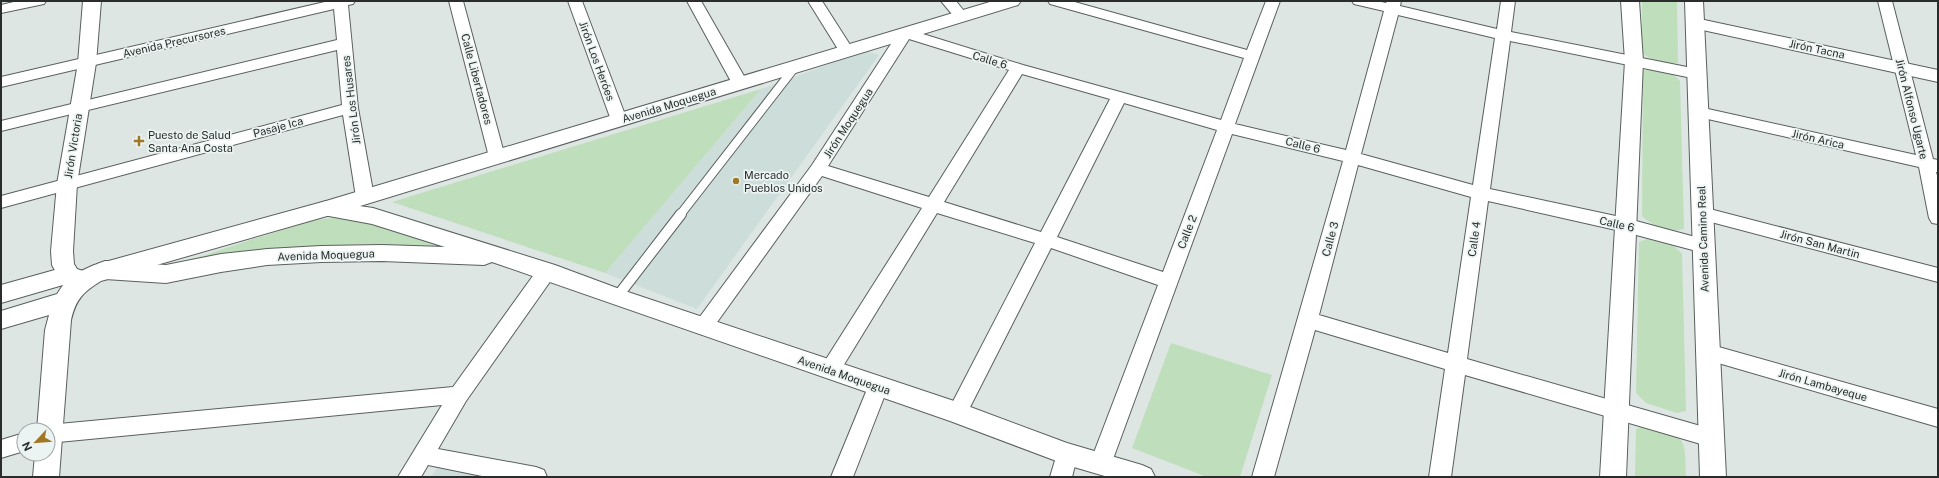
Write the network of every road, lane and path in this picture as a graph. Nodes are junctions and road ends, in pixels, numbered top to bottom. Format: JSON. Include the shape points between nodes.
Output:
{"nodes":[{"id":1,"x":40,"y":1,"type":"edge"},
{"id":2,"x":92,"y":1,"type":"edge"},
{"id":3,"x":456,"y":1,"type":"edge"},
{"id":4,"x":575,"y":1,"type":"edge"},
{"id":5,"x":694,"y":1,"type":"edge"},
{"id":6,"x":815,"y":1,"type":"edge"},
{"id":7,"x":948,"y":1,"type":"edge"},
{"id":8,"x":1012,"y":1,"type":"edge"},
{"id":9,"x":1055,"y":1,"type":"edge"},
{"id":10,"x":1273,"y":1,"type":"edge"},
{"id":11,"x":1359,"y":1,"type":"edge"},
{"id":12,"x":1508,"y":1,"type":"edge"},
{"id":13,"x":1630,"y":1,"type":"edge"},
{"id":14,"x":1694,"y":1,"type":"edge"},
{"id":15,"x":1885,"y":1,"type":"edge"},
{"id":16,"x":344,"y":2,"type":"edge"},
{"id":17,"x":310,"y":5,"type":"edge"},
{"id":18,"x":1393,"y":5,"type":"edge"},
{"id":19,"x":1,"y":9,"type":"edge"},
{"id":20,"x":961,"y":16,"type":"junction"},
{"id":21,"x":1695,"y":24,"type":"junction"},
{"id":22,"x":905,"y":33,"type":"junction"},
{"id":23,"x":1503,"y":35,"type":"junction"},
{"id":24,"x":345,"y":43,"type":"junction"},
{"id":25,"x":846,"y":51,"type":"junction"},
{"id":26,"x":1253,"y":56,"type":"junction"},
{"id":27,"x":1634,"y":62,"type":"junction"},
{"id":28,"x":87,"y":63,"type":"junction"},
{"id":29,"x":795,"y":67,"type":"junction"},
{"id":30,"x":1018,"y":68,"type":"junction"},
{"id":31,"x":1901,"y":68,"type":"junction"},
{"id":32,"x":1697,"y":74,"type":"junction"},
{"id":33,"x":1938,"y":76,"type":"edge"},
{"id":34,"x":1,"y":82,"type":"edge"},
{"id":35,"x":740,"y":83,"type":"junction"},
{"id":36,"x":1120,"y":96,"type":"junction"},
{"id":37,"x":79,"y":108,"type":"junction"},
{"id":38,"x":350,"y":108,"type":"junction"},
{"id":39,"x":1699,"y":112,"type":"junction"},
{"id":40,"x":619,"y":120,"type":"junction"},
{"id":41,"x":1,"y":126,"type":"edge"},
{"id":42,"x":1226,"y":127,"type":"junction"},
{"id":43,"x":498,"y":157,"type":"junction"},
{"id":44,"x":1352,"y":157,"type":"junction"},
{"id":45,"x":1932,"y":164,"type":"edge"},
{"id":46,"x":818,"y":169,"type":"junction"},
{"id":47,"x":67,"y":184,"type":"junction"},
{"id":48,"x":1480,"y":193,"type":"junction"},
{"id":49,"x":366,"y":197,"type":"junction"},
{"id":50,"x":1,"y":202,"type":"edge"},
{"id":51,"x":933,"y":204,"type":"junction"},
{"id":52,"x":326,"y":209,"type":"junction"},
{"id":53,"x":1702,"y":213,"type":"junction"},
{"id":54,"x":1938,"y":218,"type":"edge"},
{"id":55,"x":1625,"y":225,"type":"junction"},
{"id":56,"x":1046,"y":240,"type":"junction"},
{"id":57,"x":1704,"y":246,"type":"junction"},
{"id":58,"x":547,"y":270,"type":"junction"},
{"id":59,"x":86,"y":275,"type":"junction"},
{"id":60,"x":1938,"y":275,"type":"edge"},
{"id":61,"x":1168,"y":281,"type":"junction"},
{"id":62,"x":1,"y":294,"type":"edge"},
{"id":63,"x":617,"y":297,"type":"junction"},
{"id":64,"x":64,"y":301,"type":"junction"},
{"id":65,"x":1,"y":320,"type":"edge"},
{"id":66,"x":1308,"y":320,"type":"junction"},
{"id":67,"x":703,"y":327,"type":"junction"},
{"id":68,"x":1708,"y":352,"type":"junction"},
{"id":69,"x":1457,"y":363,"type":"junction"},
{"id":70,"x":830,"y":370,"type":"junction"},
{"id":71,"x":878,"y":387,"type":"junction"},
{"id":72,"x":459,"y":395,"type":"junction"},
{"id":73,"x":1616,"y":412,"type":"junction"},
{"id":74,"x":957,"y":413,"type":"junction"},
{"id":75,"x":1938,"y":418,"type":"edge"},
{"id":76,"x":50,"y":422,"type":"edge"},
{"id":77,"x":56,"y":433,"type":"edge"},
{"id":78,"x":1711,"y":438,"type":"junction"},
{"id":79,"x":16,"y":444,"type":"edge"},
{"id":80,"x":1,"y":449,"type":"edge"},
{"id":81,"x":423,"y":454,"type":"junction"},
{"id":82,"x":1067,"y":454,"type":"junction"},
{"id":83,"x":47,"y":462,"type":"edge"},
{"id":84,"x":1101,"y":462,"type":"junction"},
{"id":85,"x":46,"y":477,"type":"edge"},
{"id":86,"x":409,"y":477,"type":"edge"},
{"id":87,"x":536,"y":477,"type":"edge"},
{"id":88,"x":842,"y":477,"type":"edge"},
{"id":89,"x":1060,"y":477,"type":"edge"},
{"id":90,"x":1142,"y":477,"type":"edge"},
{"id":91,"x":1263,"y":477,"type":"edge"},
{"id":92,"x":1440,"y":477,"type":"edge"},
{"id":93,"x":1613,"y":477,"type":"edge"},
{"id":94,"x":1712,"y":477,"type":"edge"}],
"edges":[{"from":1,"to":19,"type":"street"},
{"from":2,"to":28,"type":"street","name":"Jirón Victoria"},
{"from":3,"to":43,"type":"street","name":"Calle Libertadores"},
{"from":4,"to":40,"type":"street","name":"Jirón Los Heróes"},
{"from":5,"to":35,"type":"street"},
{"from":6,"to":25,"type":"street"},
{"from":7,"to":20,"type":"street"},
{"from":8,"to":20,"type":"street","name":"Avenida Moquegua"},
{"from":9,"to":26,"type":"street"},
{"from":10,"to":26,"type":"street","name":"Calle 2"},
{"from":11,"to":18,"type":"street"},
{"from":12,"to":23,"type":"street","name":"Calle 4"},
{"from":13,"to":27,"type":"street"},
{"from":14,"to":21,"type":"street","name":"Avenida Camino Real"},
{"from":15,"to":31,"type":"street","name":"Jirón Alfonso Ugarte"},
{"from":16,"to":17,"type":"street","name":"Avenida Precursores"},
{"from":16,"to":24,"type":"street","name":"Jirón Los Husares"},
{"from":17,"to":28,"type":"street","name":"Avenida Precursores"},
{"from":18,"to":23,"type":"street"},
{"from":18,"to":44,"type":"street","name":"Calle 3"},
{"from":20,"to":22,"type":"street","name":"Avenida Moquegua"},
{"from":21,"to":31,"type":"street","name":"Jirón Tacna"},
{"from":21,"to":32,"type":"street","name":"Avenida Camino Real"},
{"from":22,"to":25,"type":"street","name":"Avenida Moquegua"},
{"from":22,"to":30,"type":"street","name":"Calle 6"},
{"from":22,"to":46,"type":"street","name":"Jirón Moquegua"},
{"from":23,"to":27,"type":"street"},
{"from":23,"to":48,"type":"street","name":"Calle 4"},
{"from":24,"to":37,"type":"street"},
{"from":24,"to":38,"type":"street","name":"Jirón Los Husares"},
{"from":25,"to":29,"type":"street","name":"Avenida Moquegua"},
{"from":26,"to":42,"type":"street","name":"Calle 2"},
{"from":27,"to":32,"type":"street"},
{"from":27,"to":55,"type":"street"},
{"from":28,"to":34,"type":"street","name":"Avenida Precursores"},
{"from":28,"to":37,"type":"street","name":"Jirón Victoria"},
{"from":29,"to":35,"type":"street","name":"Avenida Moquegua"},
{"from":29,"to":63,"type":"lane"},
{"from":30,"to":36,"type":"street","name":"Calle 6"},
{"from":30,"to":51,"type":"street"},
{"from":31,"to":33,"type":"street","name":"Jirón Tacna"},
{"from":31,"to":45,"type":"street","name":"Jirón Alfonso Ugarte"},
{"from":32,"to":39,"type":"street","name":"Avenida Camino Real"},
{"from":35,"to":40,"type":"street","name":"Avenida Moquegua"},
{"from":36,"to":42,"type":"street","name":"Calle 6"},
{"from":36,"to":56,"type":"street"},
{"from":37,"to":41,"type":"street"},
{"from":37,"to":47,"type":"street","name":"Jirón Victoria"},
{"from":38,"to":47,"type":"street","name":"Pasaje Ica"},
{"from":38,"to":49,"type":"street","name":"Jirón Los Husares"},
{"from":39,"to":45,"type":"street","name":"Jirón Arica"},
{"from":39,"to":53,"type":"street","name":"Avenida Camino Real"},
{"from":40,"to":43,"type":"street","name":"Avenida Moquegua"},
{"from":42,"to":44,"type":"street","name":"Calle 6"},
{"from":42,"to":61,"type":"street","name":"Calle 2"},
{"from":43,"to":49,"type":"street","name":"Avenida Moquegua"},
{"from":44,"to":48,"type":"street","name":"Calle 6"},
{"from":44,"to":66,"type":"street","name":"Calle 3"},
{"from":45,"to":54,"type":"street","name":"Jirón Alfonso Ugarte"},
{"from":46,"to":51,"type":"street"},
{"from":46,"to":67,"type":"street","name":"Jirón Moquegua"},
{"from":47,"to":50,"type":"street","name":"Pasaje Ica"},
{"from":47,"to":59,"type":"street","name":"Jirón Victoria","via":[[63,265]]},
{"from":48,"to":55,"type":"street","name":"Calle 6"},
{"from":48,"to":69,"type":"street","name":"Calle 4"},
{"from":49,"to":52,"type":"street","name":"Avenida Moquegua"},
{"from":51,"to":56,"type":"street"},
{"from":51,"to":70,"type":"street"},
{"from":52,"to":58,"type":"street","name":"Avenida Moquegua","via":[[373,216]]},
{"from":52,"to":59,"type":"street","name":"Avenida Moquegua"},
{"from":53,"to":57,"type":"street","name":"Avenida Camino Real"},
{"from":53,"to":60,"type":"street","name":"Jirón San Martin"},
{"from":55,"to":57,"type":"street","name":"Calle 6"},
{"from":55,"to":73,"type":"street"},
{"from":56,"to":61,"type":"street"},
{"from":56,"to":74,"type":"street"},
{"from":57,"to":68,"type":"street","name":"Avenida Camino Real"},
{"from":58,"to":59,"type":"street","name":"Avenida Moquegua","via":[[502,258],[382,253],[267,257],[166,274]]},
{"from":58,"to":63,"type":"street","name":"Avenida Moquegua"},
{"from":58,"to":72,"type":"street"},
{"from":59,"to":62,"type":"street","name":"Avenida Moquegua"},
{"from":59,"to":64,"type":"street"},
{"from":61,"to":84,"type":"street","name":"Calle 2"},
{"from":63,"to":67,"type":"street","name":"Avenida Moquegua"},
{"from":64,"to":65,"type":"street"},
{"from":64,"to":76,"type":"street","via":[[57,330]]},
{"from":66,"to":69,"type":"street"},
{"from":66,"to":91,"type":"street","name":"Calle 3"},
{"from":67,"to":70,"type":"street","name":"Avenida Moquegua"},
{"from":68,"to":75,"type":"street","name":"Jirón Lambayeque"},
{"from":68,"to":78,"type":"street","name":"Avenida Camino Real"},
{"from":69,"to":73,"type":"street"},
{"from":69,"to":92,"type":"street","name":"Calle 4"},
{"from":70,"to":71,"type":"street","name":"Avenida Moquegua"},
{"from":71,"to":74,"type":"street","name":"Avenida Moquegua"},
{"from":71,"to":88,"type":"street"},
{"from":72,"to":77,"type":"street"},
{"from":72,"to":81,"type":"street"},
{"from":73,"to":78,"type":"street"},
{"from":73,"to":93,"type":"street"},
{"from":74,"to":82,"type":"street","name":"Avenida Moquegua"},
{"from":78,"to":94,"type":"street","name":"Avenida Camino Real"},
{"from":79,"to":80,"type":"street"},
{"from":81,"to":86,"type":"street"},
{"from":81,"to":87,"type":"street"},
{"from":82,"to":84,"type":"street","name":"Avenida Moquegua"},
{"from":82,"to":89,"type":"street"},
{"from":83,"to":85,"type":"street"},
{"from":84,"to":90,"type":"street","name":"Avenida Moquegua"}]}
